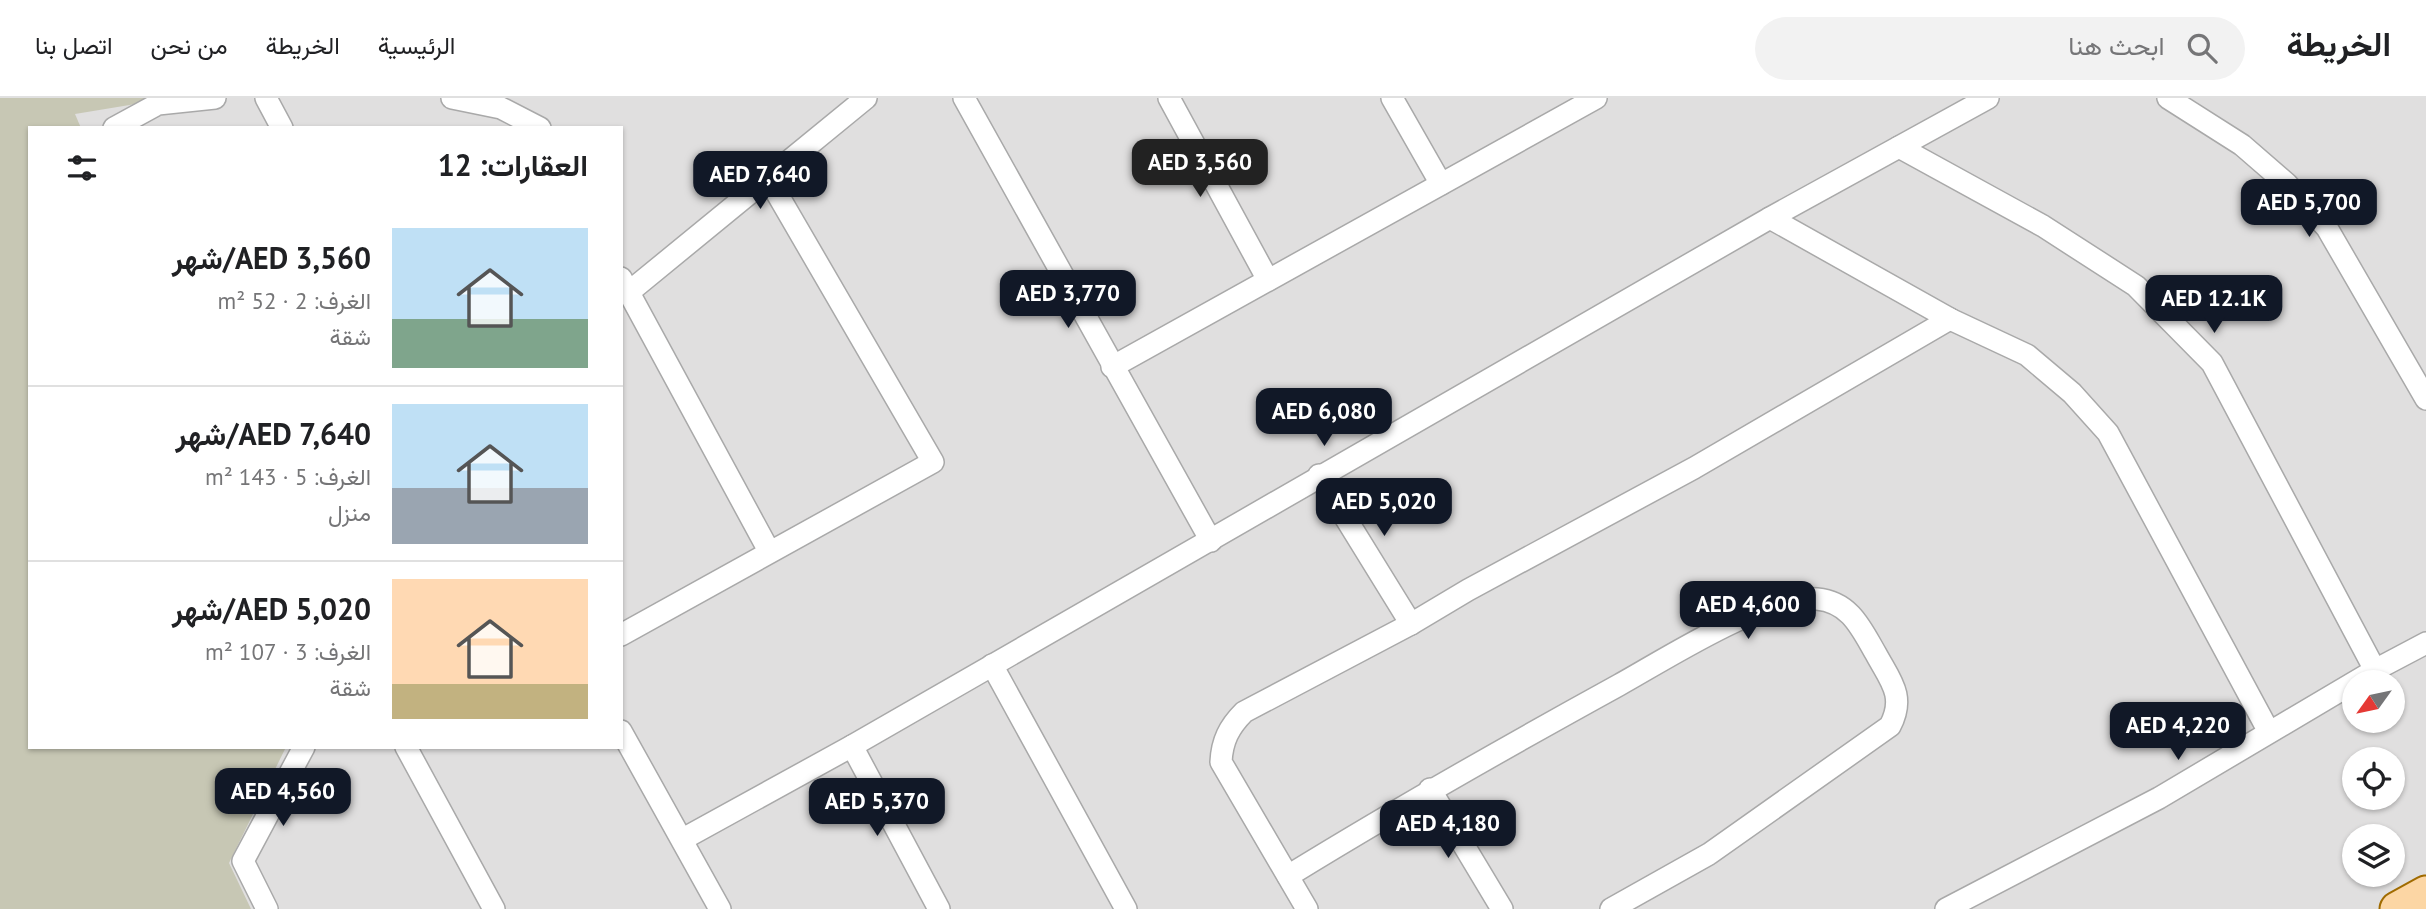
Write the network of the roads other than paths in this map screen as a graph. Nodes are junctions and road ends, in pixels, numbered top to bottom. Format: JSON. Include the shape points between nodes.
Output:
{"nodes":[{"id":1,"x":215,"y":98,"type":"edge"},
{"id":2,"x":266,"y":98,"type":"edge"},
{"id":3,"x":452,"y":98,"type":"edge"},
{"id":4,"x":866,"y":98,"type":"edge"},
{"id":5,"x":964,"y":98,"type":"edge"},
{"id":6,"x":1168,"y":98,"type":"edge"},
{"id":7,"x":1392,"y":98,"type":"edge"},
{"id":8,"x":1596,"y":98,"type":"edge"},
{"id":9,"x":1988,"y":98,"type":"edge"},
{"id":10,"x":2168,"y":98,"type":"edge"},
{"id":11,"x":118,"y":126,"type":"edge"},
{"id":12,"x":281,"y":126,"type":"edge"},
{"id":13,"x":536,"y":126,"type":"edge"},
{"id":14,"x":1899,"y":147,"type":"junction"},
{"id":15,"x":768,"y":178,"type":"junction"},
{"id":16,"x":1441,"y":184,"type":"junction"},
{"id":17,"x":1770,"y":218,"type":"junction"},
{"id":18,"x":1268,"y":280,"type":"junction"},
{"id":19,"x":625,"y":285,"type":"edge"},
{"id":20,"x":1950,"y":319,"type":"junction"},
{"id":21,"x":1112,"y":367,"type":"junction"},
{"id":22,"x":2426,"y":399,"type":"edge"},
{"id":23,"x":1319,"y":475,"type":"junction"},
{"id":24,"x":1211,"y":541,"type":"junction"},
{"id":25,"x":769,"y":551,"type":"junction"},
{"id":26,"x":1411,"y":625,"type":"junction"},
{"id":27,"x":623,"y":634,"type":"edge"},
{"id":28,"x":2426,"y":643,"type":"edge"},
{"id":29,"x":992,"y":665,"type":"junction"},
{"id":30,"x":2375,"y":670,"type":"joint"},
{"id":31,"x":2342,"y":689,"type":"edge"},
{"id":32,"x":2269,"y":732,"type":"junction"},
{"id":33,"x":623,"y":734,"type":"edge"},
{"id":34,"x":852,"y":747,"type":"junction"},
{"id":35,"x":303,"y":749,"type":"edge"},
{"id":36,"x":407,"y":749,"type":"edge"},
{"id":37,"x":1430,"y":789,"type":"junction"},
{"id":38,"x":683,"y":839,"type":"junction"},
{"id":39,"x":1288,"y":876,"type":"junction"},
{"id":40,"x":2426,"y":892,"type":"edge"},
{"id":41,"x":267,"y":909,"type":"edge"},
{"id":42,"x":494,"y":909,"type":"edge"},
{"id":43,"x":720,"y":909,"type":"edge"},
{"id":44,"x":939,"y":909,"type":"edge"},
{"id":45,"x":1126,"y":909,"type":"edge"},
{"id":46,"x":1307,"y":909,"type":"edge"},
{"id":47,"x":1502,"y":909,"type":"edge"},
{"id":48,"x":1611,"y":909,"type":"edge"},
{"id":49,"x":1946,"y":909,"type":"edge"},
{"id":50,"x":2397,"y":909,"type":"edge"}],
"edges":[{"from":1,"to":11,"type":"street","via":[[158,104]]},
{"from":2,"to":12,"type":"street"},
{"from":3,"to":13,"type":"street","via":[[501,108]]},
{"from":4,"to":15,"type":"street"},
{"from":5,"to":21,"type":"street"},
{"from":6,"to":18,"type":"street"},
{"from":7,"to":16,"type":"street"},
{"from":8,"to":16,"type":"street"},
{"from":9,"to":14,"type":"street"},
{"from":10,"to":22,"type":"street","via":[[2242,145],[2287,184],[2327,228]]},
{"from":14,"to":17,"type":"street"},
{"from":14,"to":30,"type":"street","via":[[2043,226],[2136,286],[2212,363]]},
{"from":15,"to":19,"type":"street"},
{"from":15,"to":25,"type":"street","via":[[933,462]]},
{"from":16,"to":18,"type":"street"},
{"from":17,"to":20,"type":"street"},
{"from":17,"to":23,"type":"street"},
{"from":18,"to":21,"type":"street"},
{"from":19,"to":25,"type":"street"},
{"from":20,"to":26,"type":"street"},
{"from":20,"to":32,"type":"street","via":[[2026,355],[2108,433]]},
{"from":21,"to":24,"type":"street"},
{"from":23,"to":24,"type":"street"},
{"from":23,"to":26,"type":"street"},
{"from":24,"to":29,"type":"street"},
{"from":25,"to":27,"type":"street"},
{"from":26,"to":39,"type":"street","via":[[1244,712],[1222,744],[1221,762]]},
{"from":28,"to":30,"type":"street"},
{"from":29,"to":34,"type":"street"},
{"from":29,"to":45,"type":"street"},
{"from":31,"to":32,"type":"street"},
{"from":32,"to":49,"type":"street","via":[[2159,798]]},
{"from":33,"to":38,"type":"street"},
{"from":34,"to":38,"type":"street"},
{"from":34,"to":44,"type":"street"},
{"from":35,"to":41,"type":"street","via":[[243,861]]},
{"from":36,"to":42,"type":"street"},
{"from":37,"to":39,"type":"street"},
{"from":37,"to":47,"type":"street"},
{"from":37,"to":48,"type":"street","via":[[1710,635],[1765,610],[1796,599],[1819,599],[1840,605],[1856,617],[1896,691],[1898,711],[1890,726],[1709,854]]},
{"from":38,"to":43,"type":"street"},
{"from":39,"to":46,"type":"street"},
{"from":40,"to":50,"type":"main road"}]}
